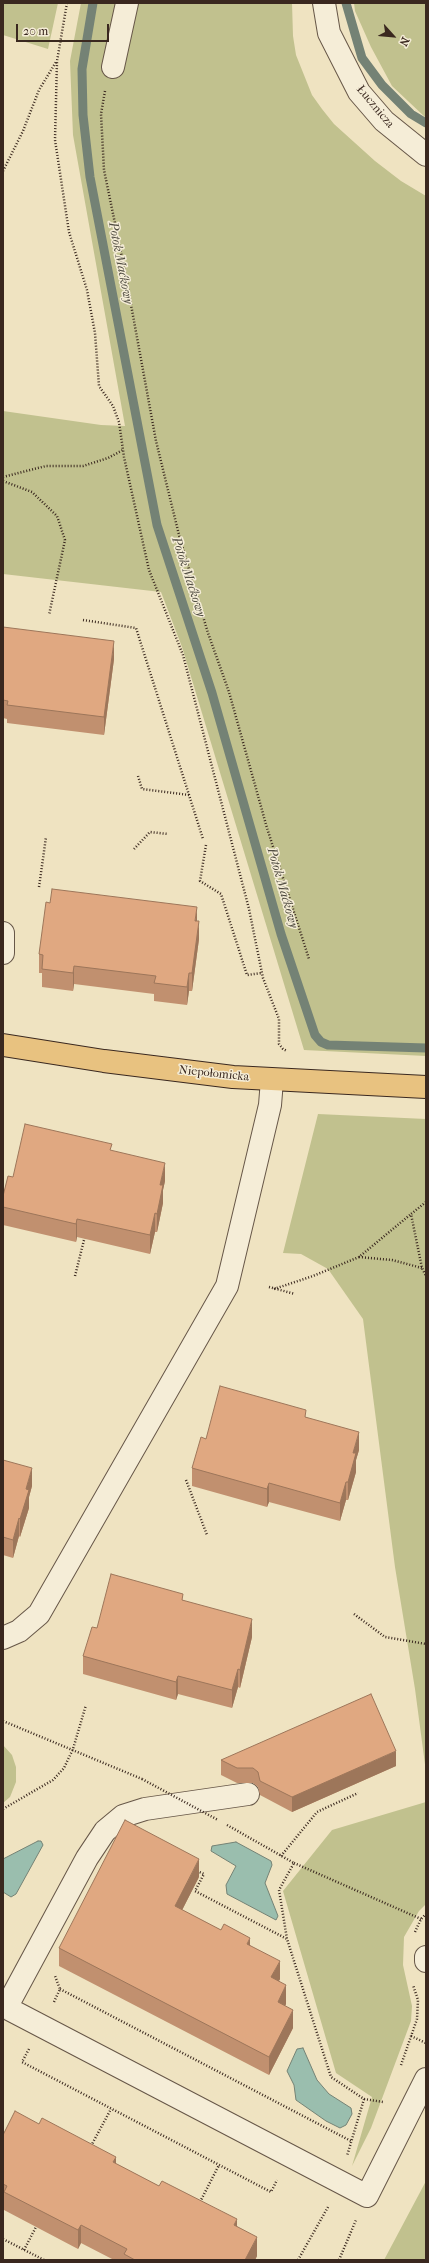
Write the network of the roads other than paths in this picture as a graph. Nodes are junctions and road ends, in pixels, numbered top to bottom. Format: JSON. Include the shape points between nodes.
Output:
{"nodes":[{"id":1,"x":127,"y":3,"type":"edge"},
{"id":2,"x":324,"y":3,"type":"edge"},
{"id":3,"x":113,"y":68,"type":"road end"},
{"id":4,"x":426,"y":155,"type":"edge"},
{"id":5,"x":3,"y":933,"type":"edge"},
{"id":6,"x":3,"y":953,"type":"edge"},
{"id":7,"x":3,"y":1045,"type":"edge"},
{"id":8,"x":272,"y":1080,"type":"junction"},
{"id":9,"x":426,"y":1087,"type":"edge"},
{"id":10,"x":3,"y":1638,"type":"edge"},
{"id":11,"x":248,"y":1794,"type":"dead end"},
{"id":12,"x":426,"y":1957,"type":"edge"},
{"id":13,"x":426,"y":1962,"type":"edge"},
{"id":14,"x":5,"y":2007,"type":"edge"},
{"id":15,"x":425,"y":2076,"type":"edge"}],
"edges":[{"from":1,"to":3,"type":"street"},
{"from":2,"to":4,"type":"street","name":"Łucznicza","via":[[329,32],[359,92],[384,121]]},
{"from":5,"to":6,"type":"street"},
{"from":7,"to":8,"type":"main road","name":"Niepołomicka","via":[[104,1061]]},
{"from":8,"to":9,"type":"main road","name":"Niepołomicka"},
{"from":8,"to":10,"type":"street","via":[[270,1105],[228,1286],[39,1614],[19,1632]]},
{"from":11,"to":14,"type":"street","via":[[145,1809],[122,1816],[105,1831],[87,1858]]},
{"from":12,"to":13,"type":"street"},
{"from":14,"to":15,"type":"street","via":[[367,2196]]}]}
